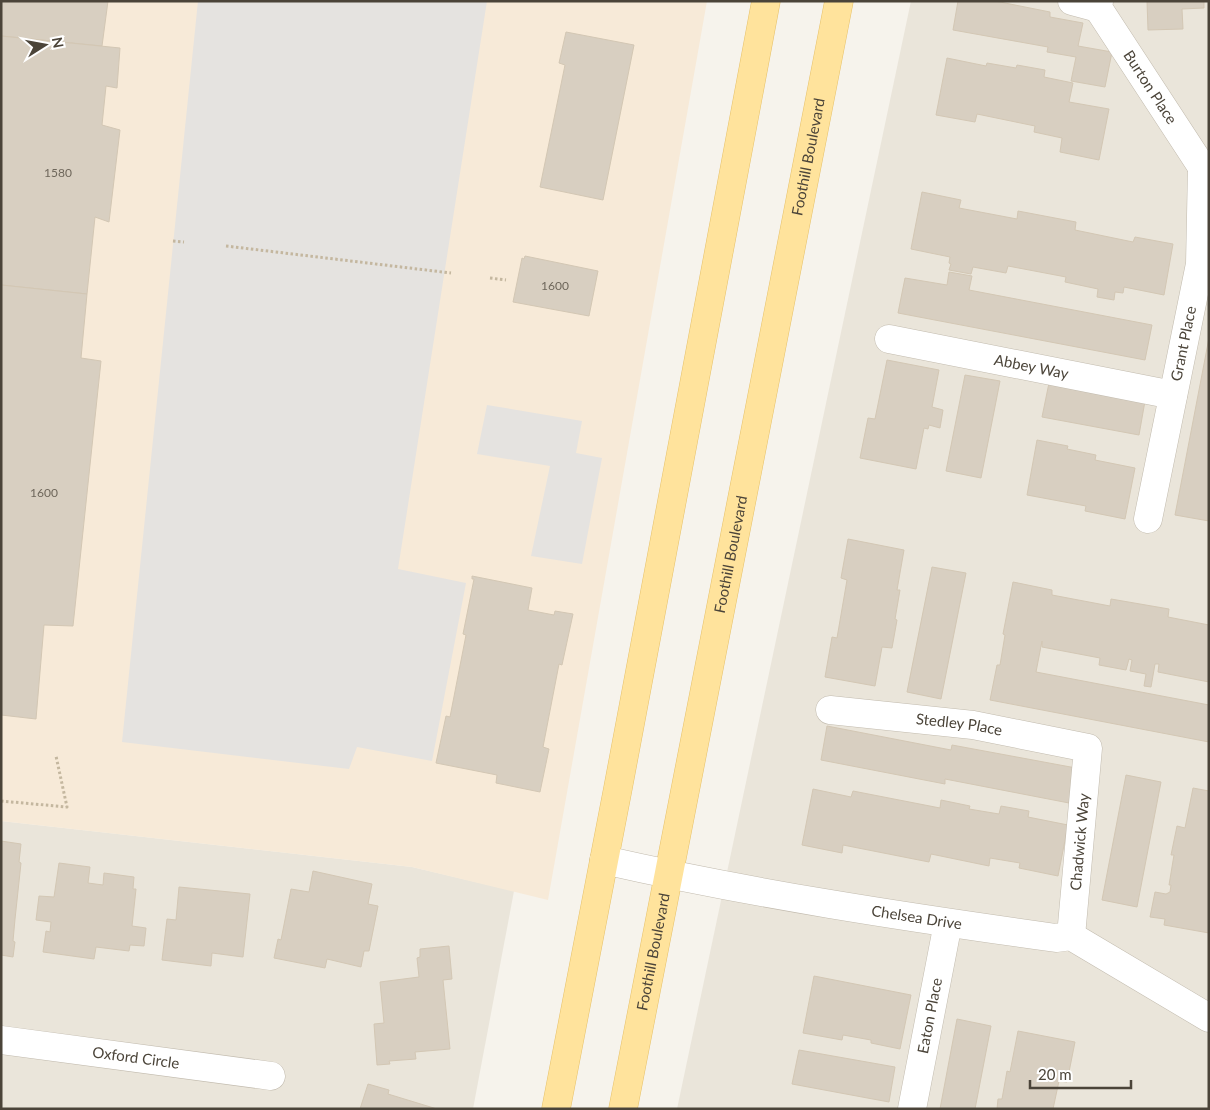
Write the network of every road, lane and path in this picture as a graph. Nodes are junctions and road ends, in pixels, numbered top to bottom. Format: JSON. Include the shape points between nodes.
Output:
{"nodes":[{"id":1,"x":766,"y":1,"type":"edge"},
{"id":2,"x":839,"y":1,"type":"edge"},
{"id":3,"x":1090,"y":3,"type":"edge"},
{"id":4,"x":1206,"y":164,"type":"edge"},
{"id":5,"x":173,"y":240,"type":"dead end"},
{"id":6,"x":184,"y":242,"type":"dead end"},
{"id":7,"x":226,"y":246,"type":"dead end"},
{"id":8,"x":451,"y":273,"type":"dead end"},
{"id":9,"x":490,"y":278,"type":"dead end"},
{"id":10,"x":506,"y":280,"type":"dead end"},
{"id":11,"x":889,"y":339,"type":"dead end"},
{"id":12,"x":1173,"y":395,"type":"junction"},
{"id":13,"x":1148,"y":519,"type":"dead end"},
{"id":14,"x":830,"y":710,"type":"dead end"},
{"id":15,"x":1088,"y":748,"type":"joint"},
{"id":16,"x":56,"y":756,"type":"dead end"},
{"id":17,"x":1,"y":801,"type":"edge"},
{"id":18,"x":604,"y":860,"type":"junction"},
{"id":19,"x":668,"y":875,"type":"junction"},
{"id":20,"x":948,"y":923,"type":"junction"},
{"id":21,"x":1071,"y":936,"type":"junction"},
{"id":22,"x":1209,"y":1018,"type":"edge"},
{"id":23,"x":1,"y":1040,"type":"edge"},
{"id":24,"x":271,"y":1076,"type":"dead end"},
{"id":25,"x":556,"y":1109,"type":"edge"},
{"id":26,"x":623,"y":1109,"type":"edge"},
{"id":27,"x":912,"y":1109,"type":"edge"}],
"edges":[{"from":1,"to":18,"type":"main road"},
{"from":2,"to":19,"type":"main road","name":"Foothill Boulevard"},
{"from":3,"to":4,"type":"street","name":"Burton Place"},
{"from":4,"to":12,"type":"street","name":"Grant Place","via":[[1200,264]]},
{"from":5,"to":6,"type":"path"},
{"from":7,"to":8,"type":"path"},
{"from":9,"to":10,"type":"path"},
{"from":11,"to":12,"type":"street","name":"Abbey Way"},
{"from":12,"to":13,"type":"street","name":"Grant Place"},
{"from":14,"to":15,"type":"street","name":"Stedley Place","via":[[973,725]]},
{"from":15,"to":21,"type":"street","name":"Chadwick Way"},
{"from":16,"to":17,"type":"path","via":[[67,807]]},
{"from":18,"to":19,"type":"street","name":"Chelsea Drive"},
{"from":18,"to":25,"type":"main road"},
{"from":19,"to":20,"type":"street","name":"Chelsea Drive"},
{"from":19,"to":26,"type":"main road","name":"Foothill Boulevard"},
{"from":20,"to":21,"type":"street","name":"Chelsea Drive","via":[[1056,938]]},
{"from":20,"to":27,"type":"street","name":"Eaton Place"},
{"from":21,"to":22,"type":"street"},
{"from":23,"to":24,"type":"street","name":"Oxford Circle"}]}
